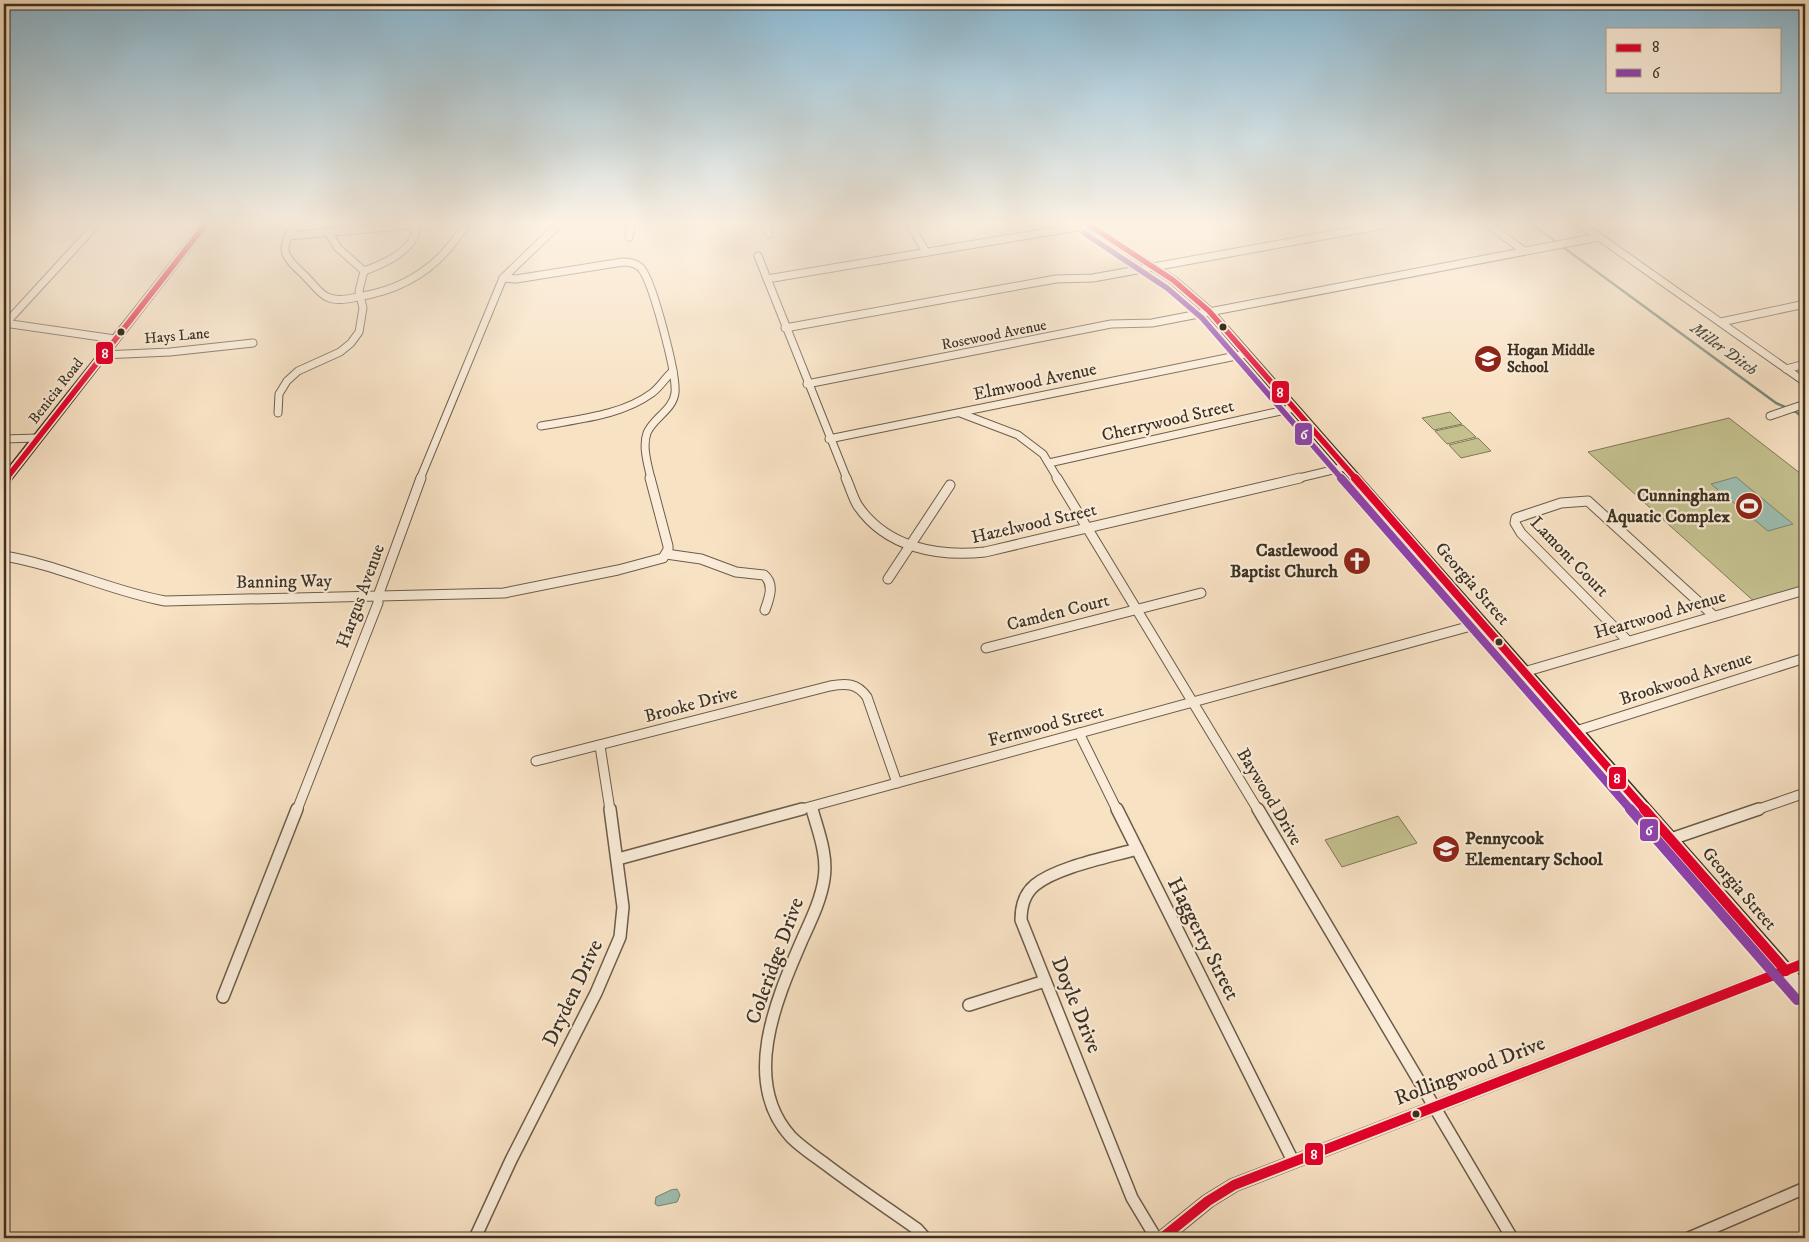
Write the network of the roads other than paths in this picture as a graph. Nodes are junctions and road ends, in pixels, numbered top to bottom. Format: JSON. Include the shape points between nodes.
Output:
{"nodes":[{"id":1,"x":42,"y":283,"type":"edge"},
{"id":2,"x":159,"y":283,"type":"edge"},
{"id":3,"x":312,"y":283,"type":"edge"},
{"id":4,"x":362,"y":283,"type":"edge"},
{"id":5,"x":405,"y":283,"type":"edge"},
{"id":6,"x":501,"y":283,"type":"edge"},
{"id":7,"x":647,"y":283,"type":"edge"},
{"id":8,"x":768,"y":283,"type":"edge"},
{"id":9,"x":1034,"y":283,"type":"edge"},
{"id":10,"x":1176,"y":283,"type":"edge"},
{"id":11,"x":1356,"y":283,"type":"edge"},
{"id":12,"x":1664,"y":283,"type":"edge"},
{"id":13,"x":360,"y":297,"type":"junction"},
{"id":14,"x":1805,"y":304,"type":"edge"},
{"id":15,"x":1209,"y":311,"type":"junction"},
{"id":16,"x":1720,"y":322,"type":"junction"},
{"id":17,"x":5,"y":323,"type":"edge"},
{"id":18,"x":785,"y":328,"type":"junction"},
{"id":19,"x":115,"y":338,"type":"junction"},
{"id":20,"x":253,"y":343,"type":"dead end"},
{"id":21,"x":1246,"y":354,"type":"junction"},
{"id":22,"x":102,"y":355,"type":"junction"},
{"id":23,"x":1805,"y":364,"type":"edge"},
{"id":24,"x":1786,"y":369,"type":"junction"},
{"id":25,"x":673,"y":371,"type":"junction"},
{"id":26,"x":1805,"y":382,"type":"edge"},
{"id":27,"x":807,"y":384,"type":"junction"},
{"id":28,"x":1805,"y":404,"type":"edge"},
{"id":29,"x":1294,"y":408,"type":"junction"},
{"id":30,"x":960,"y":412,"type":"junction"},
{"id":31,"x":278,"y":414,"type":"dead end"},
{"id":32,"x":1770,"y":416,"type":"dead end"},
{"id":33,"x":541,"y":426,"type":"dead end"},
{"id":34,"x":37,"y":438,"type":"junction"},
{"id":35,"x":4,"y":439,"type":"edge"},
{"id":36,"x":830,"y":439,"type":"junction"},
{"id":37,"x":1049,"y":463,"type":"junction"},
{"id":38,"x":1345,"y":467,"type":"junction"},
{"id":39,"x":4,"y":481,"type":"edge"},
{"id":40,"x":950,"y":485,"type":"dead end"},
{"id":41,"x":1088,"y":527,"type":"junction"},
{"id":42,"x":912,"y":546,"type":"junction"},
{"id":43,"x":666,"y":554,"type":"junction"},
{"id":44,"x":4,"y":556,"type":"edge"},
{"id":45,"x":658,"y":560,"type":"joint"},
{"id":46,"x":888,"y":579,"type":"dead end"},
{"id":47,"x":1805,"y":590,"type":"edge"},
{"id":48,"x":1201,"y":593,"type":"dead end"},
{"id":49,"x":378,"y":596,"type":"junction"},
{"id":50,"x":1138,"y":609,"type":"junction"},
{"id":51,"x":765,"y":610,"type":"dead end"},
{"id":52,"x":1714,"y":616,"type":"junction"},
{"id":53,"x":1482,"y":623,"type":"junction"},
{"id":54,"x":1628,"y":641,"type":"junction"},
{"id":55,"x":986,"y":648,"type":"dead end"},
{"id":56,"x":1805,"y":658,"type":"edge"},
{"id":57,"x":1524,"y":672,"type":"junction"},
{"id":58,"x":1194,"y":702,"type":"junction"},
{"id":59,"x":1576,"y":731,"type":"junction"},
{"id":60,"x":1079,"y":733,"type":"junction"},
{"id":61,"x":600,"y":746,"type":"junction"},
{"id":62,"x":536,"y":761,"type":"dead end"},
{"id":63,"x":897,"y":783,"type":"junction"},
{"id":64,"x":1805,"y":793,"type":"edge"},
{"id":65,"x":811,"y":807,"type":"junction"},
{"id":66,"x":1670,"y":839,"type":"junction"},
{"id":67,"x":1137,"y":849,"type":"junction"},
{"id":68,"x":618,"y":859,"type":"junction"},
{"id":69,"x":1805,"y":963,"type":"edge"},
{"id":70,"x":1786,"y":971,"type":"junction"},
{"id":71,"x":1045,"y":981,"type":"junction"},
{"id":72,"x":1805,"y":993,"type":"edge"},
{"id":73,"x":223,"y":997,"type":"dead end"},
{"id":74,"x":969,"y":1005,"type":"dead end"},
{"id":75,"x":1435,"y":1108,"type":"junction"},
{"id":76,"x":1293,"y":1161,"type":"junction"},
{"id":77,"x":1805,"y":1188,"type":"edge"},
{"id":78,"x":475,"y":1238,"type":"edge"},
{"id":79,"x":925,"y":1238,"type":"edge"},
{"id":80,"x":1156,"y":1238,"type":"edge"},
{"id":81,"x":1162,"y":1238,"type":"edge"},
{"id":82,"x":1512,"y":1238,"type":"edge"},
{"id":83,"x":1689,"y":1238,"type":"edge"}],
"edges":[{"from":1,"to":17,"type":"street"},
{"from":2,"to":19,"type":"main road","name":"Benicia Road"},
{"from":3,"to":13,"type":"street","via":[[326,297]]},
{"from":4,"to":13,"type":"street"},
{"from":5,"to":13,"type":"street"},
{"from":6,"to":49,"type":"street","name":"Hargus Avenue","via":[[424,469]]},
{"from":7,"to":25,"type":"street"},
{"from":8,"to":18,"type":"street","name":"Hazelwood Street"},
{"from":9,"to":18,"type":"street"},
{"from":10,"to":15,"type":"main road","name":"Georgia Street"},
{"from":11,"to":15,"type":"street","name":"Rosewood Avenue"},
{"from":12,"to":16,"type":"street"},
{"from":13,"to":31,"type":"street","via":[[360,324],[356,337],[339,351],[294,374],[279,395]]},
{"from":14,"to":16,"type":"street"},
{"from":15,"to":21,"type":"main road","name":"Georgia Street"},
{"from":15,"to":27,"type":"street","name":"Rosewood Avenue","via":[[1152,322],[1111,324]]},
{"from":16,"to":24,"type":"street"},
{"from":17,"to":19,"type":"street"},
{"from":18,"to":27,"type":"street","name":"Hazelwood Street"},
{"from":19,"to":22,"type":"main road","name":"Benicia Road"},
{"from":20,"to":22,"type":"street","name":"Hays Lane"},
{"from":21,"to":29,"type":"main road","name":"Georgia Street"},
{"from":21,"to":30,"type":"street","name":"Elmwood Avenue"},
{"from":22,"to":34,"type":"main road","name":"Benicia Road"},
{"from":23,"to":24,"type":"street"},
{"from":24,"to":26,"type":"street"},
{"from":25,"to":33,"type":"street","via":[[652,394],[628,405],[599,415]]},
{"from":25,"to":43,"type":"street","via":[[676,388],[672,405],[646,436],[648,462],[668,546]]},
{"from":27,"to":36,"type":"street","name":"Hazelwood Street"},
{"from":28,"to":32,"type":"street"},
{"from":29,"to":37,"type":"street","name":"Cherrywood Street"},
{"from":29,"to":38,"type":"main road","name":"Georgia Street"},
{"from":30,"to":36,"type":"street","name":"Elmwood Avenue"},
{"from":30,"to":37,"type":"street","name":"Baywood Drive","via":[[1018,434]]},
{"from":34,"to":35,"type":"street"},
{"from":34,"to":39,"type":"main road","name":"Benicia Road"},
{"from":36,"to":42,"type":"street","name":"Hazelwood Street","via":[[864,516],[886,536]]},
{"from":37,"to":41,"type":"street","name":"Baywood Drive"},
{"from":38,"to":41,"type":"street","name":"Hazelwood Street"},
{"from":38,"to":53,"type":"main road","name":"Georgia Street"},
{"from":40,"to":42,"type":"street"},
{"from":41,"to":42,"type":"street","name":"Hazelwood Street","via":[[965,555]]},
{"from":41,"to":50,"type":"street","name":"Baywood Drive"},
{"from":42,"to":46,"type":"street"},
{"from":43,"to":45,"type":"street"},
{"from":43,"to":51,"type":"street","via":[[691,557],[726,570],[763,574],[771,585]]},
{"from":44,"to":49,"type":"street","name":"Banning Way","via":[[19,557],[156,600]]},
{"from":45,"to":49,"type":"street","name":"Banning Way","via":[[504,593]]},
{"from":47,"to":52,"type":"street","name":"Heartwood Avenue"},
{"from":48,"to":50,"type":"street","name":"Camden Court"},
{"from":49,"to":73,"type":"street","name":"Hargus Avenue","via":[[314,769]]},
{"from":50,"to":55,"type":"street","name":"Camden Court"},
{"from":50,"to":58,"type":"street","name":"Baywood Drive"},
{"from":52,"to":54,"type":"street","name":"Heartwood Avenue"},
{"from":52,"to":54,"type":"street","name":"Lamont Court","via":[[1588,501],[1578,500],[1516,518],[1515,524],[1521,533]]},
{"from":53,"to":57,"type":"main road","name":"Georgia Street"},
{"from":53,"to":58,"type":"street","name":"Fernwood Street"},
{"from":54,"to":57,"type":"street","name":"Heartwood Avenue"},
{"from":56,"to":59,"type":"street","name":"Brookwood Avenue"},
{"from":57,"to":59,"type":"main road","name":"Georgia Street"},
{"from":58,"to":60,"type":"street","name":"Fernwood Street"},
{"from":58,"to":75,"type":"street","name":"Baywood Drive"},
{"from":59,"to":66,"type":"main road","name":"Georgia Street"},
{"from":60,"to":63,"type":"street","name":"Fernwood Street"},
{"from":60,"to":67,"type":"street","name":"Haggerty Street"},
{"from":61,"to":62,"type":"street","name":"Brooke Drive"},
{"from":61,"to":63,"type":"street","name":"Brooke Drive","via":[[830,686],[854,684],[867,697]]},
{"from":61,"to":68,"type":"street","name":"Dryden Drive"},
{"from":63,"to":65,"type":"street","name":"Fernwood Street"},
{"from":64,"to":66,"type":"street"},
{"from":65,"to":68,"type":"street","name":"Fernwood Street"},
{"from":65,"to":79,"type":"street","name":"Coleridge Drive","via":[[823,847],[825,874],[821,895],[771,1020],[764,1056],[768,1094],[790,1136]]},
{"from":66,"to":70,"type":"main road","name":"Georgia Street"},
{"from":67,"to":71,"type":"street","name":"Doyle Drive","via":[[1043,880],[1026,896],[1021,920]]},
{"from":67,"to":76,"type":"street","name":"Haggerty Street"},
{"from":68,"to":78,"type":"street","name":"Dryden Drive","via":[[623,907],[620,937]]},
{"from":69,"to":70,"type":"street","name":"Rollingwood Drive"},
{"from":70,"to":72,"type":"main road","name":"Georgia Street"},
{"from":70,"to":75,"type":"street","name":"Rollingwood Drive"},
{"from":71,"to":74,"type":"street"},
{"from":71,"to":80,"type":"street","name":"Doyle Drive","via":[[1132,1198]]},
{"from":75,"to":76,"type":"street","name":"Rollingwood Drive"},
{"from":75,"to":82,"type":"street","name":"Baywood Drive"},
{"from":76,"to":81,"type":"street","name":"Rollingwood Drive","via":[[1208,1200]]},
{"from":77,"to":83,"type":"street"}]}
